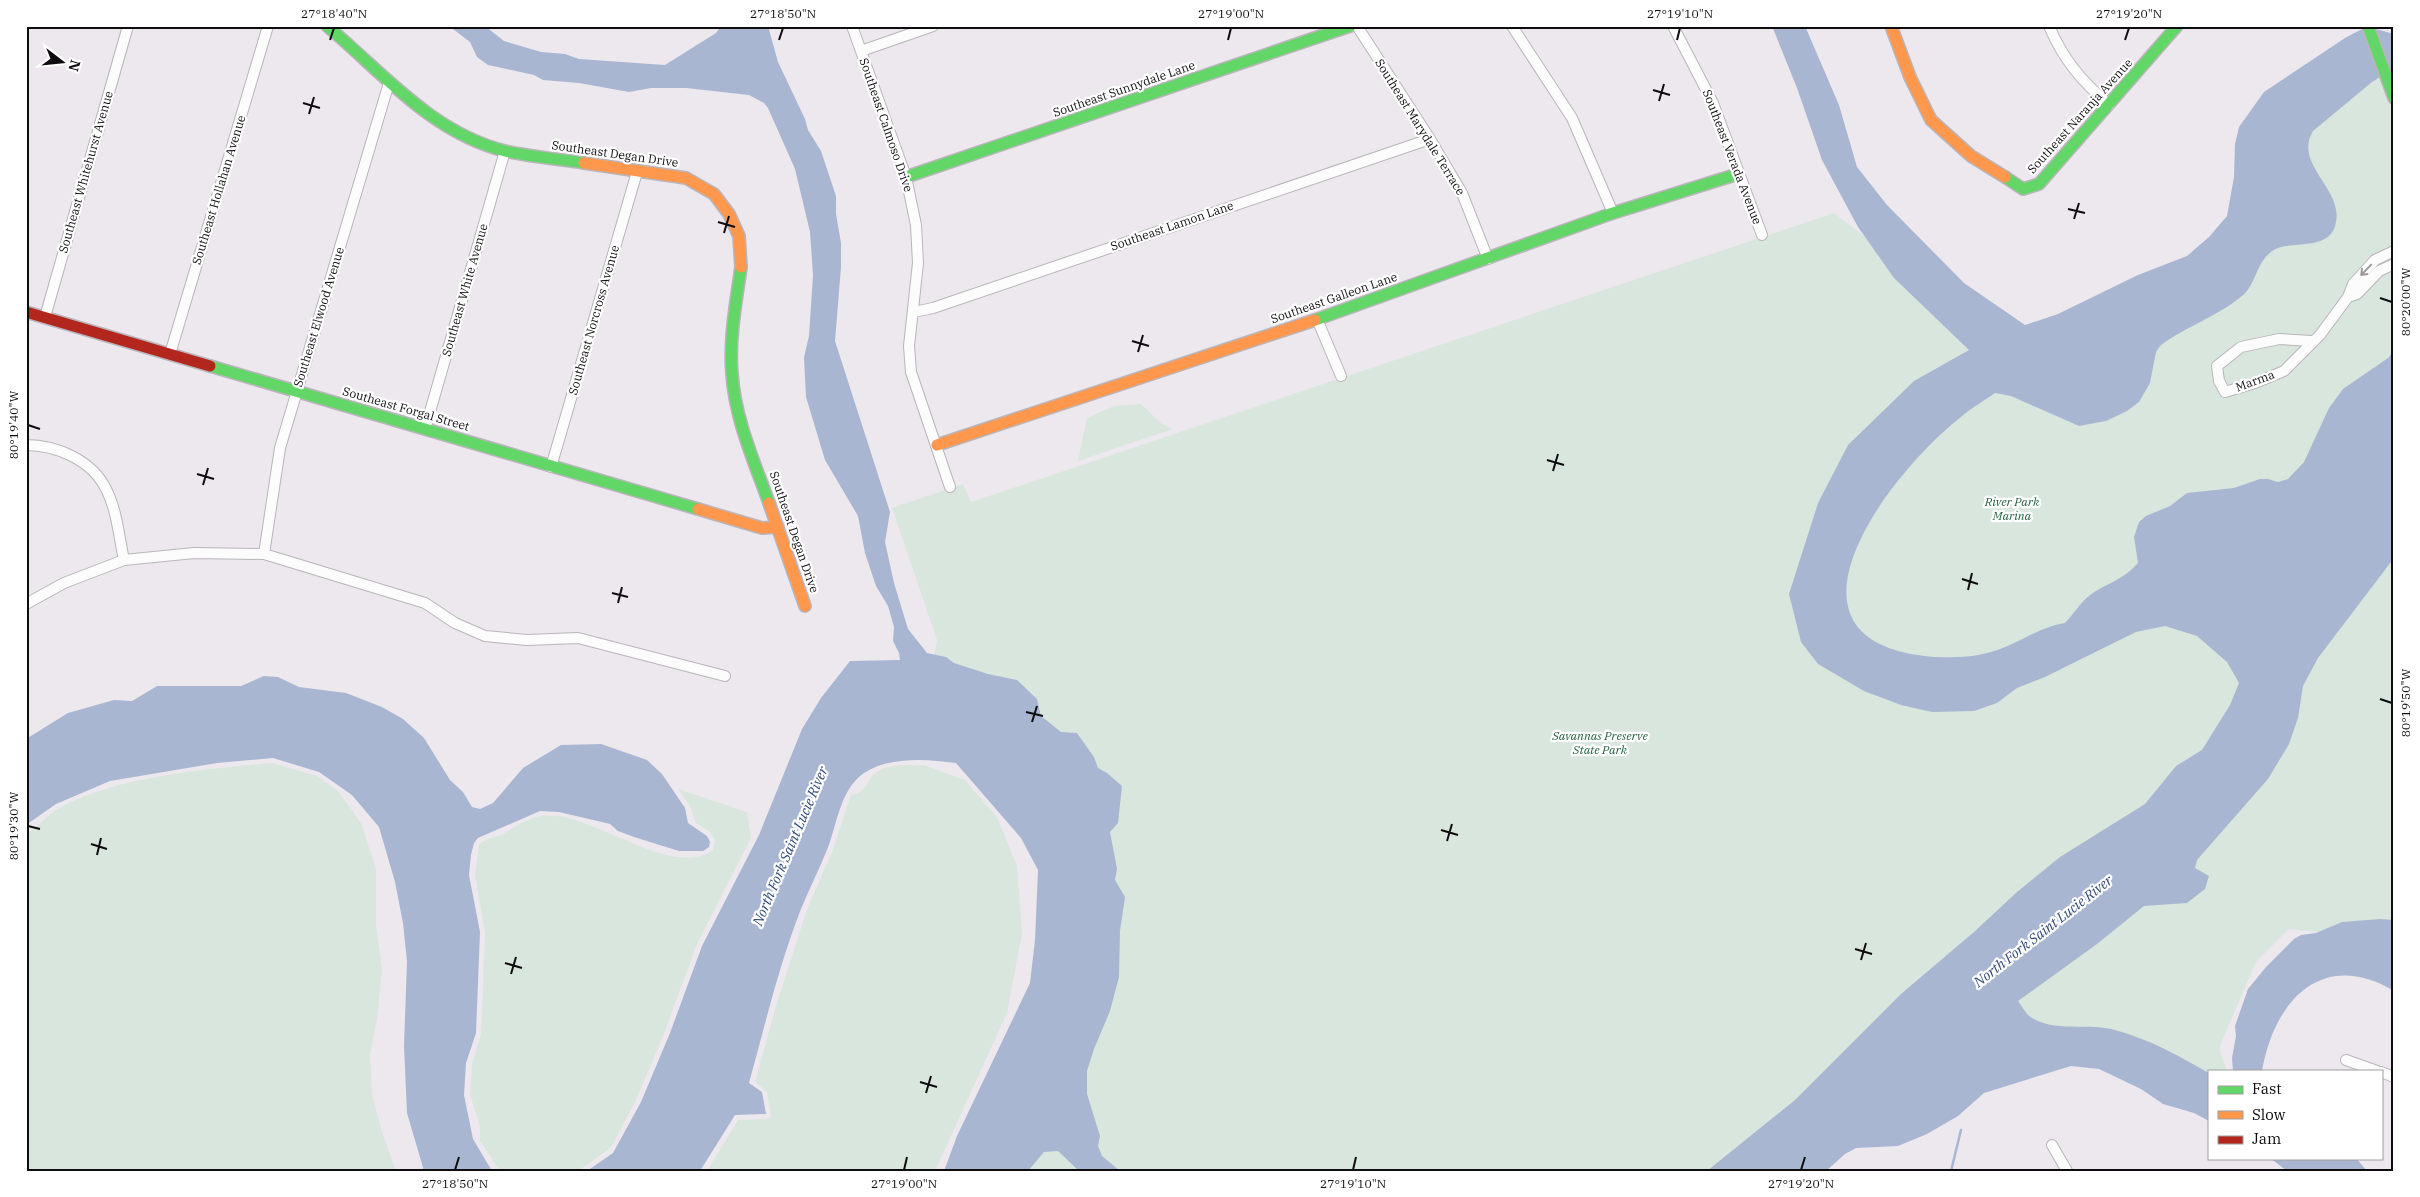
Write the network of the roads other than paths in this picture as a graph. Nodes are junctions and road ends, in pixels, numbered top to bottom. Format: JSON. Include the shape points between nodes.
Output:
{"nodes":[{"id":1,"x":128,"y":26,"type":"edge"},
{"id":2,"x":268,"y":26,"type":"edge"},
{"id":3,"x":327,"y":26,"type":"edge"},
{"id":4,"x":852,"y":26,"type":"edge"},
{"id":5,"x":933,"y":26,"type":"edge"},
{"id":6,"x":1350,"y":26,"type":"edge"},
{"id":7,"x":1357,"y":26,"type":"edge"},
{"id":8,"x":1512,"y":26,"type":"edge"},
{"id":9,"x":1673,"y":26,"type":"edge"},
{"id":10,"x":1891,"y":26,"type":"edge"},
{"id":11,"x":2049,"y":26,"type":"edge"},
{"id":12,"x":2177,"y":26,"type":"edge"},
{"id":13,"x":2368,"y":26,"type":"edge"},
{"id":14,"x":861,"y":51,"type":"junction"},
{"id":15,"x":388,"y":83,"type":"junction"},
{"id":16,"x":2392,"y":93,"type":"edge"},
{"id":17,"x":2109,"y":105,"type":"junction"},
{"id":18,"x":1430,"y":139,"type":"junction"},
{"id":19,"x":505,"y":151,"type":"junction"},
{"id":20,"x":637,"y":172,"type":"junction"},
{"id":21,"x":1738,"y":174,"type":"junction"},
{"id":22,"x":906,"y":177,"type":"junction"},
{"id":23,"x":1613,"y":213,"type":"junction"},
{"id":24,"x":1762,"y":235,"type":"dead end"},
{"id":25,"x":2394,"y":251,"type":"edge"},
{"id":26,"x":1488,"y":258,"type":"junction"},
{"id":27,"x":2394,"y":264,"type":"edge"},
{"id":28,"x":2348,"y":298,"type":"junction"},
{"id":29,"x":26,"y":312,"type":"edge"},
{"id":30,"x":914,"y":312,"type":"junction"},
{"id":31,"x":44,"y":317,"type":"junction"},
{"id":32,"x":1317,"y":319,"type":"junction"},
{"id":33,"x":2312,"y":341,"type":"junction"},
{"id":34,"x":170,"y":354,"type":"junction"},
{"id":35,"x":1341,"y":376,"type":"dead end"},
{"id":36,"x":296,"y":392,"type":"junction"},
{"id":37,"x":425,"y":429,"type":"junction"},
{"id":38,"x":26,"y":445,"type":"edge"},
{"id":39,"x":937,"y":445,"type":"junction"},
{"id":40,"x":551,"y":468,"type":"junction"},
{"id":41,"x":950,"y":487,"type":"dead end"},
{"id":42,"x":778,"y":527,"type":"junction"},
{"id":43,"x":264,"y":554,"type":"junction"},
{"id":44,"x":124,"y":560,"type":"junction"},
{"id":45,"x":26,"y":604,"type":"edge"},
{"id":46,"x":805,"y":606,"type":"dead end"},
{"id":47,"x":725,"y":676,"type":"dead end"},
{"id":48,"x":2346,"y":1060,"type":"dead end"},
{"id":49,"x":2374,"y":1070,"type":"edge"},
{"id":50,"x":2382,"y":1072,"type":"edge"},
{"id":51,"x":2394,"y":1077,"type":"edge"},
{"id":52,"x":2052,"y":1145,"type":"dead end"},
{"id":53,"x":2067,"y":1171,"type":"edge"}],
"edges":[{"from":1,"to":31,"type":"street","name":"Southeast Whitehurst Avenue"},
{"from":2,"to":34,"type":"street","name":"Southeast Hollahan Avenue"},
{"from":3,"to":15,"type":"street","name":"Southeast Degan Drive","via":[[363,56]]},
{"from":4,"to":14,"type":"street","name":"Southeast Calmoso Drive"},
{"from":5,"to":14,"type":"street"},
{"from":6,"to":22,"type":"street","name":"Southeast Sunnydale Lane"},
{"from":7,"to":18,"type":"street","name":"Southeast Marydale Terrace"},
{"from":8,"to":23,"type":"street","via":[[1572,118]]},
{"from":9,"to":21,"type":"street","name":"Southeast Verada Avenue","via":[[1713,103]]},
{"from":10,"to":17,"type":"street","name":"Southeast Naranja Avenue","via":[[1931,120],[1971,156],[2023,189],[2038,184]]},
{"from":11,"to":17,"type":"street","via":[[2058,47],[2081,80]]},
{"from":12,"to":17,"type":"street","name":"Southeast Naranja Avenue"},
{"from":13,"to":16,"type":"street"},
{"from":14,"to":22,"type":"street","name":"Southeast Calmoso Drive"},
{"from":15,"to":19,"type":"street","name":"Southeast Degan Drive","via":[[431,117],[465,136]]},
{"from":15,"to":36,"type":"street","name":"Southeast Elwood Avenue"},
{"from":18,"to":26,"type":"street","name":"Southeast Marydale Terrace","via":[[1462,193]]},
{"from":18,"to":30,"type":"street","name":"Southeast Lamon Lane"},
{"from":19,"to":20,"type":"street","name":"Southeast Degan Drive"},
{"from":19,"to":37,"type":"street","name":"Southeast White Avenue"},
{"from":20,"to":40,"type":"street","name":"Southeast Norcross Avenue"},
{"from":20,"to":42,"type":"street","name":"Southeast Degan Drive","via":[[686,178],[714,194],[729,214],[739,236],[742,261],[732,328],[732,375],[742,428]]},
{"from":21,"to":23,"type":"street","name":"Southeast Galleon Lane"},
{"from":21,"to":24,"type":"street","name":"Southeast Verada Avenue"},
{"from":22,"to":30,"type":"street","name":"Southeast Calmoso Drive","via":[[916,225],[918,263]]},
{"from":23,"to":26,"type":"street","name":"Southeast Galleon Lane"},
{"from":25,"to":28,"type":"street","name":"Marma","one_way":true,"via":[[2375,260],[2353,284]]},
{"from":26,"to":32,"type":"street","name":"Southeast Galleon Lane"},
{"from":27,"to":28,"type":"street","name":"Marma","via":[[2379,270],[2357,294]]},
{"from":28,"to":33,"type":"street","name":"Marma"},
{"from":29,"to":31,"type":"street","name":"Southeast Forgal Street"},
{"from":30,"to":39,"type":"street","name":"Southeast Calmoso Drive","via":[[909,346],[912,372]]},
{"from":31,"to":34,"type":"street","name":"Southeast Forgal Street"},
{"from":32,"to":35,"type":"street"},
{"from":32,"to":39,"type":"street","name":"Southeast Galleon Lane"},
{"from":33,"to":33,"type":"street","name":"Marma","via":[[2284,371],[2226,392],[2219,381],[2217,366],[2241,347],[2279,340]]},
{"from":34,"to":36,"type":"street","name":"Southeast Forgal Street"},
{"from":36,"to":37,"type":"street","name":"Southeast Forgal Street"},
{"from":36,"to":43,"type":"street","name":"Southeast Elwood Avenue","via":[[280,448]]},
{"from":37,"to":40,"type":"street","name":"Southeast Forgal Street"},
{"from":38,"to":44,"type":"street","via":[[44,445],[68,453],[106,488]]},
{"from":39,"to":41,"type":"street","name":"Southeast Calmoso Drive"},
{"from":40,"to":42,"type":"street","name":"Southeast Forgal Street","via":[[762,528]]},
{"from":42,"to":46,"type":"street","name":"Southeast Degan Drive"},
{"from":43,"to":44,"type":"street","via":[[194,553]]},
{"from":43,"to":47,"type":"street","via":[[425,603],[485,636],[527,640],[578,638]]},
{"from":44,"to":45,"type":"street","via":[[64,583]]},
{"from":48,"to":49,"type":"street"},
{"from":50,"to":51,"type":"street"},
{"from":52,"to":53,"type":"street"}]}
